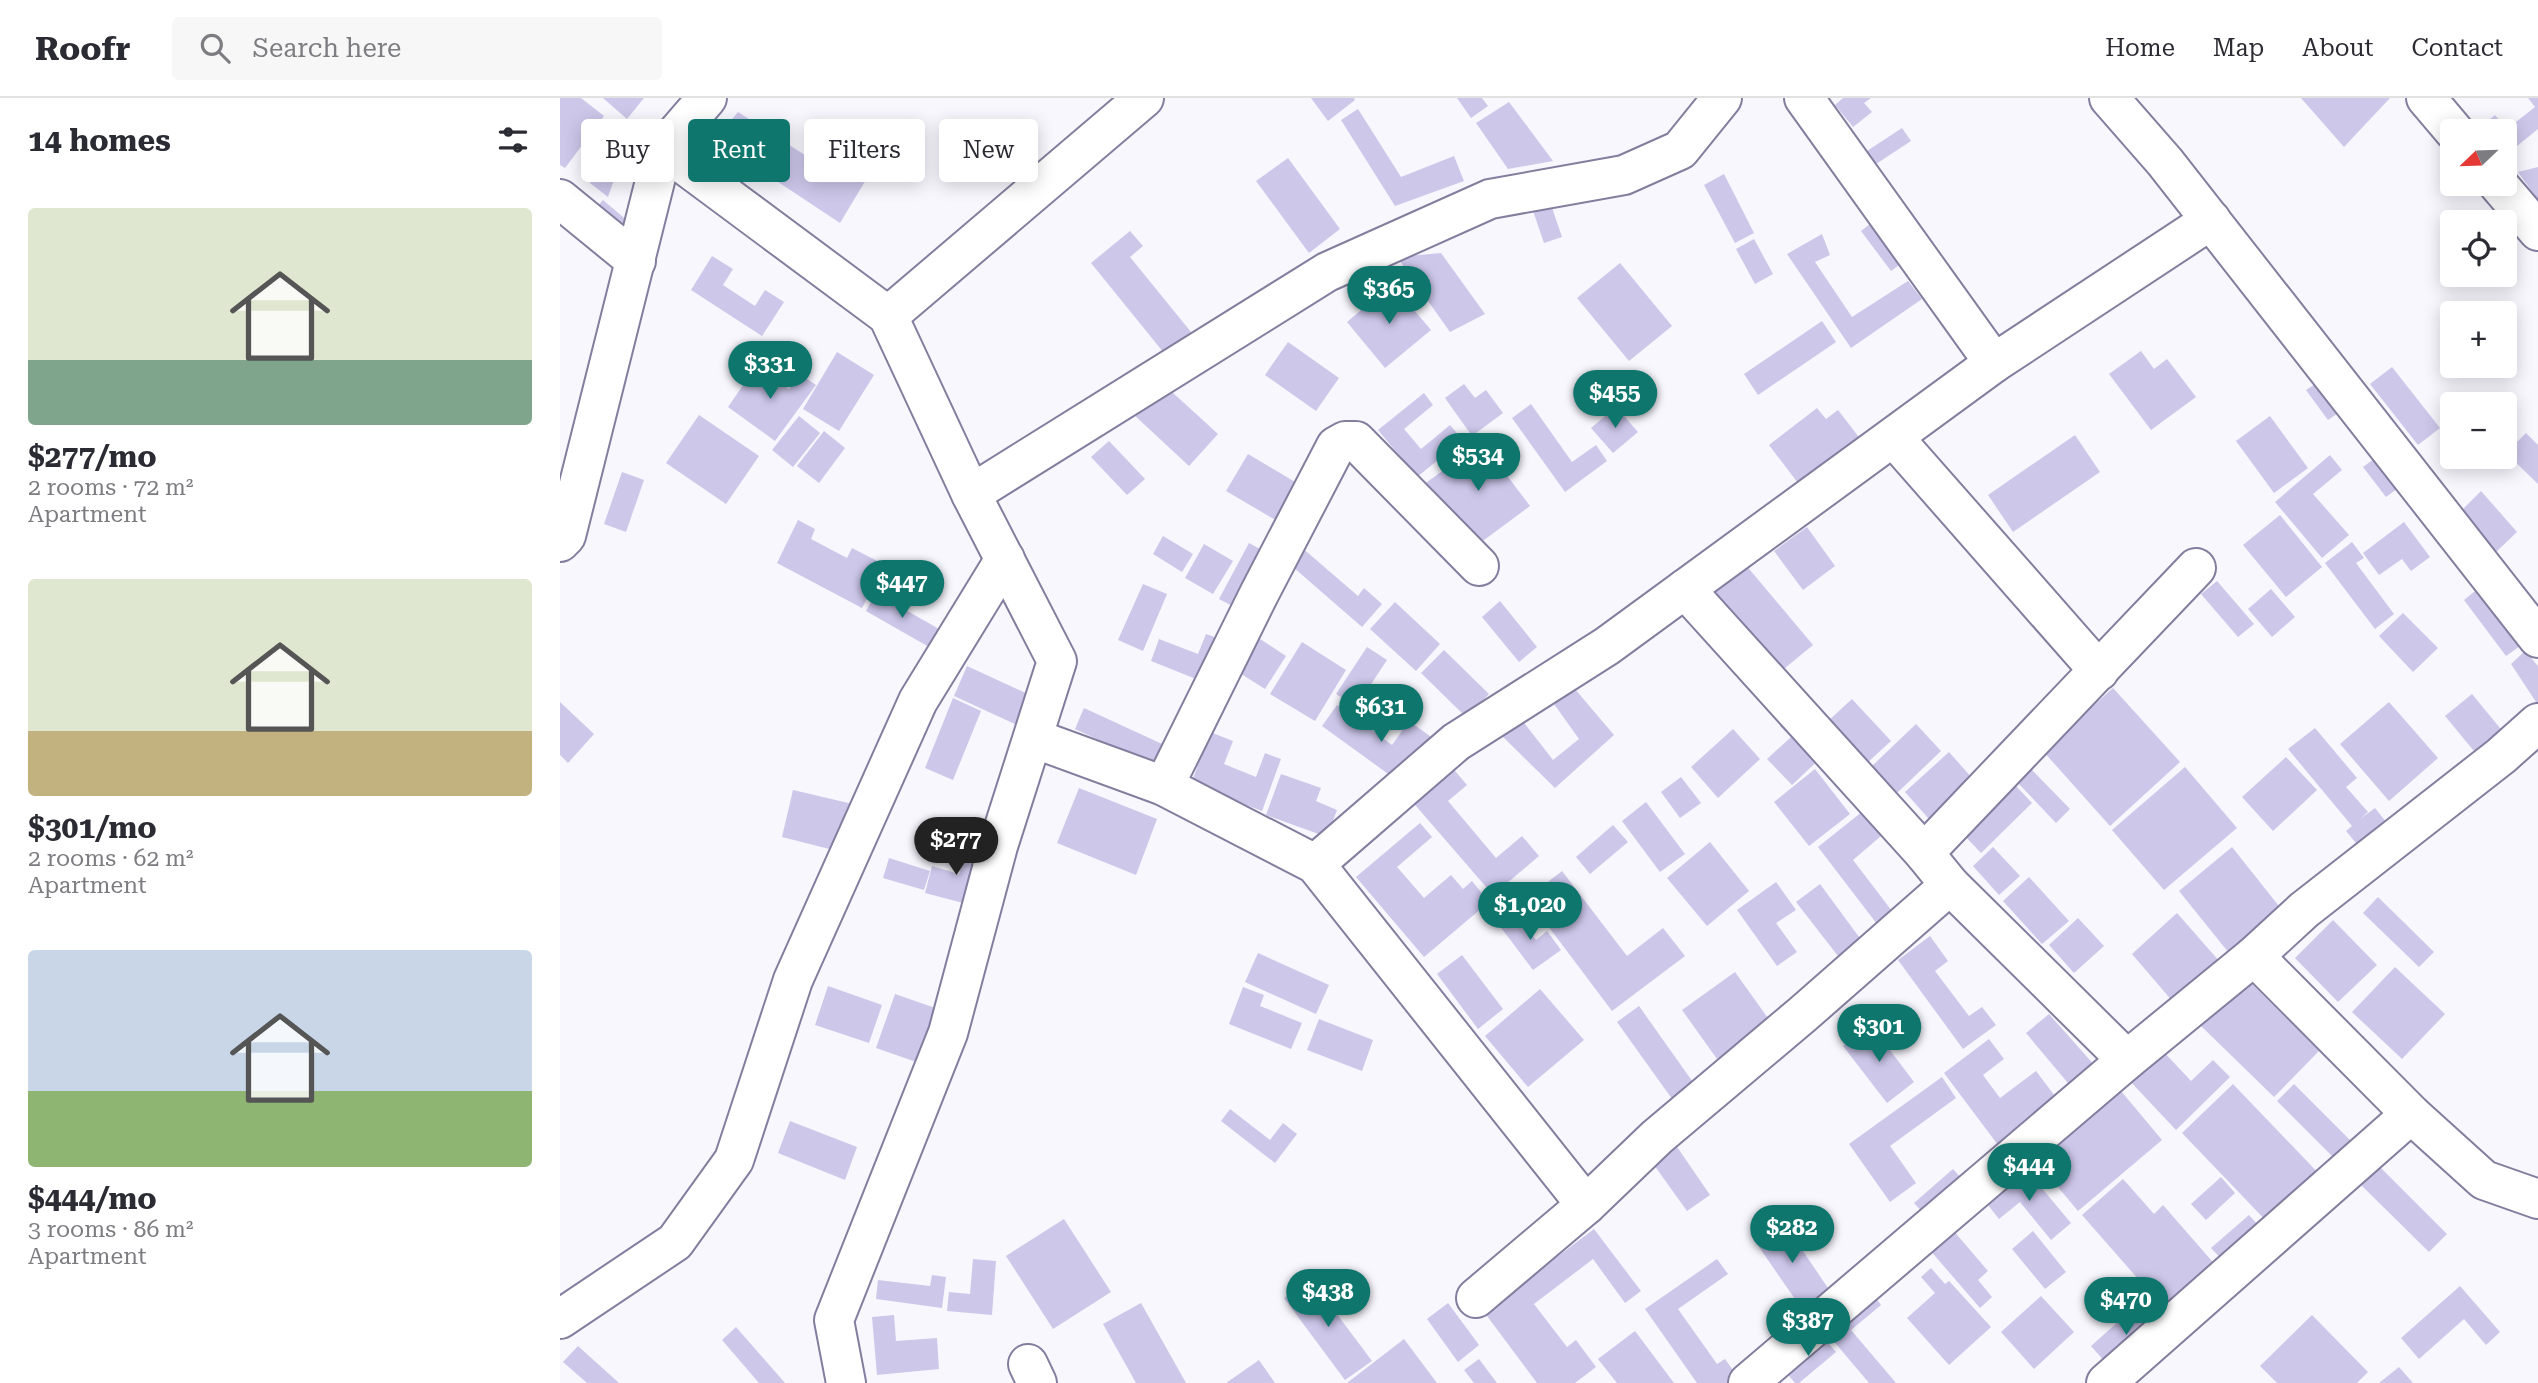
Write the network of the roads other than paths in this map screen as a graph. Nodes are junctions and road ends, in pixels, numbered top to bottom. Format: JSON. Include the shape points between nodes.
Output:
{"nodes":[{"id":1,"x":707,"y":98,"type":"edge"},
{"id":2,"x":1144,"y":98,"type":"edge"},
{"id":3,"x":1722,"y":98,"type":"edge"},
{"id":4,"x":1804,"y":98,"type":"edge"},
{"id":5,"x":2109,"y":98,"type":"edge"},
{"id":6,"x":2426,"y":98,"type":"edge"},
{"id":7,"x":2444,"y":119,"type":"edge"},
{"id":8,"x":674,"y":136,"type":"edge"},
{"id":9,"x":674,"y":157,"type":"edge"},
{"id":10,"x":655,"y":182,"type":"edge"},
{"id":11,"x":2508,"y":196,"type":"edge"},
{"id":12,"x":560,"y":199,"type":"edge"},
{"id":13,"x":2211,"y":220,"type":"junction"},
{"id":14,"x":2538,"y":231,"type":"edge"},
{"id":15,"x":636,"y":261,"type":"junction"},
{"id":16,"x":888,"y":316,"type":"junction"},
{"id":17,"x":1994,"y":363,"type":"junction"},
{"id":18,"x":1894,"y":438,"type":"junction"},
{"id":19,"x":971,"y":494,"type":"junction"},
{"id":20,"x":562,"y":537,"type":"edge"},
{"id":21,"x":1005,"y":559,"type":"junction"},
{"id":22,"x":1479,"y":566,"type":"dead end"},
{"id":23,"x":2196,"y":568,"type":"dead end"},
{"id":24,"x":1685,"y":589,"type":"junction"},
{"id":25,"x":2538,"y":638,"type":"edge"},
{"id":26,"x":2099,"y":671,"type":"junction"},
{"id":27,"x":2538,"y":723,"type":"edge"},
{"id":28,"x":1033,"y":738,"type":"junction"},
{"id":29,"x":1164,"y":786,"type":"junction"},
{"id":30,"x":1924,"y":853,"type":"junction"},
{"id":31,"x":1315,"y":864,"type":"junction"},
{"id":32,"x":1950,"y":885,"type":"junction"},
{"id":33,"x":2254,"y":956,"type":"junction"},
{"id":34,"x":2127,"y":1060,"type":"junction"},
{"id":35,"x":2411,"y":1114,"type":"junction"},
{"id":36,"x":2538,"y":1199,"type":"edge"},
{"id":37,"x":1586,"y":1205,"type":"junction"},
{"id":38,"x":1476,"y":1298,"type":"dead end"},
{"id":39,"x":560,"y":1319,"type":"edge"},
{"id":40,"x":846,"y":1383,"type":"edge"},
{"id":41,"x":1748,"y":1383,"type":"edge"},
{"id":42,"x":2106,"y":1383,"type":"edge"}],
"edges":[{"from":1,"to":8,"type":"street"},
{"from":2,"to":16,"type":"street"},
{"from":3,"to":19,"type":"street","via":[[1681,150],[1624,175],[1490,199],[1327,272]]},
{"from":4,"to":17,"type":"street"},
{"from":5,"to":13,"type":"street"},
{"from":6,"to":7,"type":"street"},
{"from":9,"to":16,"type":"street"},
{"from":10,"to":15,"type":"street"},
{"from":11,"to":14,"type":"street"},
{"from":12,"to":15,"type":"street"},
{"from":13,"to":17,"type":"street"},
{"from":13,"to":25,"type":"street"},
{"from":15,"to":20,"type":"street"},
{"from":16,"to":19,"type":"street"},
{"from":17,"to":18,"type":"street"},
{"from":18,"to":24,"type":"street"},
{"from":18,"to":26,"type":"street"},
{"from":19,"to":21,"type":"street"},
{"from":21,"to":28,"type":"street","via":[[1057,661]]},
{"from":21,"to":39,"type":"street","via":[[918,701],[832,891],[793,980],[734,1160],[675,1242]]},
{"from":22,"to":29,"type":"street","via":[[1356,441],[1336,446]]},
{"from":23,"to":26,"type":"street"},
{"from":24,"to":30,"type":"street"},
{"from":24,"to":31,"type":"street","via":[[1607,646],[1456,741]]},
{"from":26,"to":30,"type":"street"},
{"from":27,"to":33,"type":"street","via":[[2304,910]]},
{"from":28,"to":29,"type":"street"},
{"from":28,"to":40,"type":"street","via":[[998,846],[948,1033],[834,1320]]},
{"from":29,"to":31,"type":"street"},
{"from":30,"to":32,"type":"street"},
{"from":31,"to":37,"type":"street"},
{"from":32,"to":34,"type":"street"},
{"from":32,"to":37,"type":"street","via":[[1657,1137]]},
{"from":33,"to":34,"type":"street"},
{"from":33,"to":35,"type":"street"},
{"from":34,"to":41,"type":"street"},
{"from":35,"to":36,"type":"street","via":[[2484,1180]]},
{"from":35,"to":42,"type":"street"},
{"from":37,"to":38,"type":"street"}]}
